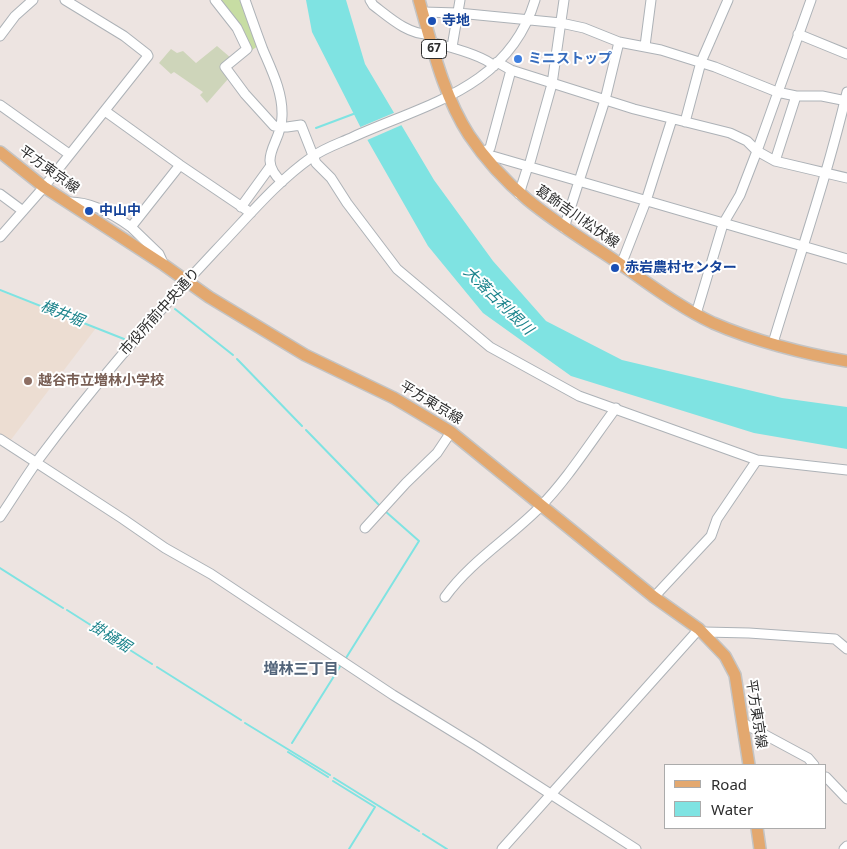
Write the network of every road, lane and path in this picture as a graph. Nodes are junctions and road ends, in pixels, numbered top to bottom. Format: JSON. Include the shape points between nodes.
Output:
{"nodes":[{"id":1,"x":33,"y":0,"type":"edge"},
{"id":2,"x":65,"y":0,"type":"edge"},
{"id":3,"x":215,"y":0,"type":"edge"},
{"id":4,"x":245,"y":0,"type":"edge"},
{"id":5,"x":370,"y":0,"type":"edge"},
{"id":6,"x":420,"y":0,"type":"edge"},
{"id":7,"x":460,"y":0,"type":"edge"},
{"id":8,"x":534,"y":0,"type":"edge"},
{"id":9,"x":564,"y":0,"type":"edge"},
{"id":10,"x":651,"y":0,"type":"edge"},
{"id":11,"x":728,"y":0,"type":"edge"},
{"id":12,"x":811,"y":0,"type":"edge"},
{"id":13,"x":423,"y":12,"type":"junction"},
{"id":14,"x":458,"y":13,"type":"junction"},
{"id":15,"x":528,"y":19,"type":"junction"},
{"id":16,"x":561,"y":23,"type":"junction"},
{"id":17,"x":798,"y":34,"type":"junction"},
{"id":18,"x":0,"y":36,"type":"edge"},
{"id":19,"x":430,"y":38,"type":"junction"},
{"id":20,"x":619,"y":42,"type":"junction"},
{"id":21,"x":645,"y":46,"type":"junction"},
{"id":22,"x":452,"y":47,"type":"junction"},
{"id":23,"x":847,"y":54,"type":"edge"},
{"id":24,"x":700,"y":62,"type":"junction"},
{"id":25,"x":496,"y":64,"type":"junction"},
{"id":26,"x":511,"y":70,"type":"junction"},
{"id":27,"x":552,"y":84,"type":"junction"},
{"id":28,"x":778,"y":92,"type":"junction"},
{"id":29,"x":796,"y":96,"type":"junction"},
{"id":30,"x":449,"y":97,"type":"junction"},
{"id":31,"x":846,"y":98,"type":"edge"},
{"id":32,"x":605,"y":100,"type":"junction"},
{"id":33,"x":0,"y":105,"type":"edge"},
{"id":34,"x":105,"y":111,"type":"junction"},
{"id":35,"x":672,"y":119,"type":"junction"},
{"id":36,"x":685,"y":122,"type":"junction"},
{"id":37,"x":281,"y":125,"type":"junction"},
{"id":38,"x":757,"y":151,"type":"junction"},
{"id":39,"x":0,"y":152,"type":"edge"},
{"id":40,"x":482,"y":153,"type":"junction"},
{"id":41,"x":69,"y":154,"type":"junction"},
{"id":42,"x":314,"y":156,"type":"junction"},
{"id":43,"x":775,"y":161,"type":"junction"},
{"id":44,"x":180,"y":165,"type":"junction"},
{"id":45,"x":529,"y":166,"type":"junction"},
{"id":46,"x":270,"y":167,"type":"junction"},
{"id":47,"x":826,"y":172,"type":"junction"},
{"id":48,"x":847,"y":178,"type":"edge"},
{"id":49,"x":579,"y":181,"type":"junction"},
{"id":50,"x":282,"y":182,"type":"junction"},
{"id":51,"x":44,"y":187,"type":"junction"},
{"id":52,"x":0,"y":194,"type":"edge"},
{"id":53,"x":519,"y":194,"type":"junction"},
{"id":54,"x":646,"y":200,"type":"junction"},
{"id":55,"x":67,"y":202,"type":"junction"},
{"id":56,"x":241,"y":207,"type":"junction"},
{"id":57,"x":23,"y":211,"type":"junction"},
{"id":58,"x":251,"y":213,"type":"junction"},
{"id":59,"x":723,"y":224,"type":"junction"},
{"id":60,"x":131,"y":227,"type":"junction"},
{"id":61,"x":564,"y":228,"type":"junction"},
{"id":62,"x":0,"y":237,"type":"edge"},
{"id":63,"x":802,"y":246,"type":"junction"},
{"id":64,"x":847,"y":259,"type":"edge"},
{"id":65,"x":164,"y":265,"type":"junction"},
{"id":66,"x":621,"y":265,"type":"junction"},
{"id":67,"x":186,"y":281,"type":"junction"},
{"id":68,"x":696,"y":314,"type":"junction"},
{"id":69,"x":774,"y":343,"type":"junction"},
{"id":70,"x":847,"y":361,"type":"edge"},
{"id":71,"x":616,"y":408,"type":"junction"},
{"id":72,"x":451,"y":432,"type":"junction"},
{"id":73,"x":0,"y":439,"type":"edge"},
{"id":74,"x":757,"y":460,"type":"junction"},
{"id":75,"x":37,"y":462,"type":"junction"},
{"id":76,"x":847,"y":470,"type":"edge"},
{"id":77,"x":541,"y":506,"type":"junction"},
{"id":78,"x":0,"y":517,"type":"edge"},
{"id":79,"x":365,"y":528,"type":"dead end"},
{"id":80,"x":445,"y":597,"type":"dead end"},
{"id":81,"x":654,"y":597,"type":"junction"},
{"id":82,"x":702,"y":630,"type":"junction"},
{"id":83,"x":847,"y":649,"type":"edge"},
{"id":84,"x":743,"y":723,"type":"junction"},
{"id":85,"x":749,"y":764,"type":"edge"},
{"id":86,"x":813,"y":764,"type":"edge"},
{"id":87,"x":827,"y":778,"type":"edge"},
{"id":88,"x":551,"y":795,"type":"junction"},
{"id":89,"x":847,"y":799,"type":"edge"},
{"id":90,"x":757,"y":829,"type":"edge"},
{"id":91,"x":847,"y":846,"type":"edge"},
{"id":92,"x":502,"y":849,"type":"edge"},
{"id":93,"x":636,"y":849,"type":"edge"},
{"id":94,"x":760,"y":849,"type":"edge"},
{"id":95,"x":844,"y":849,"type":"edge"}],
"edges":[{"from":1,"to":18,"type":"street"},
{"from":2,"to":34,"type":"street","via":[[124,36],[148,56]]},
{"from":3,"to":37,"type":"street","via":[[237,28],[247,49],[225,67],[274,126]]},
{"from":4,"to":37,"type":"street","via":[[279,90]]},
{"from":5,"to":19,"type":"street","via":[[401,26]]},
{"from":6,"to":13,"type":"main road","name":"葛飾吉川松伏線","number":"67"},
{"from":7,"to":14,"type":"street"},
{"from":8,"to":15,"type":"street","name":"市役所前中央通り"},
{"from":9,"to":16,"type":"street"},
{"from":10,"to":21,"type":"street"},
{"from":11,"to":24,"type":"street"},
{"from":12,"to":17,"type":"street"},
{"from":13,"to":14,"type":"street"},
{"from":13,"to":19,"type":"main road","name":"葛飾吉川松伏線","number":"67"},
{"from":14,"to":15,"type":"street"},
{"from":14,"to":22,"type":"street"},
{"from":15,"to":16,"type":"street"},
{"from":15,"to":25,"type":"street","name":"市役所前中央通り"},
{"from":16,"to":20,"type":"street"},
{"from":16,"to":27,"type":"street"},
{"from":17,"to":23,"type":"street"},
{"from":17,"to":28,"type":"street"},
{"from":19,"to":22,"type":"street"},
{"from":19,"to":30,"type":"main road","name":"葛飾吉川松伏線","number":"67"},
{"from":20,"to":21,"type":"street"},
{"from":20,"to":32,"type":"street"},
{"from":21,"to":24,"type":"street"},
{"from":22,"to":25,"type":"street"},
{"from":24,"to":28,"type":"street"},
{"from":24,"to":36,"type":"street"},
{"from":25,"to":26,"type":"street"},
{"from":25,"to":30,"type":"street","name":"市役所前中央通り","via":[[468,87]]},
{"from":26,"to":27,"type":"street"},
{"from":26,"to":40,"type":"street","via":[[490,148]]},
{"from":27,"to":32,"type":"street"},
{"from":27,"to":45,"type":"street"},
{"from":28,"to":29,"type":"street"},
{"from":28,"to":38,"type":"street"},
{"from":29,"to":31,"type":"street"},
{"from":29,"to":43,"type":"street"},
{"from":30,"to":40,"type":"main road","name":"葛飾吉川松伏線","number":"67"},
{"from":30,"to":42,"type":"street","name":"市役所前中央通り"},
{"from":31,"to":47,"type":"street"},
{"from":32,"to":35,"type":"street"},
{"from":32,"to":49,"type":"street"},
{"from":33,"to":41,"type":"street"},
{"from":34,"to":41,"type":"street"},
{"from":34,"to":44,"type":"street"},
{"from":35,"to":36,"type":"street"},
{"from":35,"to":54,"type":"street"},
{"from":36,"to":38,"type":"street","via":[[730,133]]},
{"from":37,"to":42,"type":"street","via":[[301,125]]},
{"from":37,"to":46,"type":"street","via":[[269,156]]},
{"from":38,"to":43,"type":"street"},
{"from":38,"to":59,"type":"street","via":[[740,195]]},
{"from":39,"to":51,"type":"main road","name":"平方東京線"},
{"from":40,"to":45,"type":"street"},
{"from":40,"to":53,"type":"main road","name":"葛飾吉川松伏線","number":"67"},
{"from":41,"to":51,"type":"street"},
{"from":42,"to":50,"type":"street","name":"市役所前中央通り"},
{"from":42,"to":71,"type":"street","via":[[316,163],[332,178],[397,269],[490,347],[580,396]]},
{"from":43,"to":47,"type":"street"},
{"from":44,"to":56,"type":"street"},
{"from":44,"to":60,"type":"street"},
{"from":45,"to":49,"type":"street"},
{"from":45,"to":53,"type":"street"},
{"from":46,"to":50,"type":"street"},
{"from":46,"to":56,"type":"street"},
{"from":47,"to":48,"type":"street"},
{"from":47,"to":63,"type":"street"},
{"from":49,"to":54,"type":"street"},
{"from":49,"to":61,"type":"street"},
{"from":50,"to":58,"type":"street","name":"市役所前中央通り"},
{"from":51,"to":55,"type":"main road","name":"平方東京線"},
{"from":51,"to":57,"type":"street"},
{"from":52,"to":57,"type":"street"},
{"from":53,"to":61,"type":"main road","name":"葛飾吉川松伏線","number":"67"},
{"from":54,"to":59,"type":"street"},
{"from":54,"to":66,"type":"street"},
{"from":55,"to":60,"type":"street","via":[[82,202]]},
{"from":55,"to":65,"type":"main road","name":"平方東京線"},
{"from":56,"to":58,"type":"street"},
{"from":57,"to":62,"type":"street"},
{"from":58,"to":67,"type":"street","name":"市役所前中央通り"},
{"from":59,"to":63,"type":"street"},
{"from":59,"to":68,"type":"street"},
{"from":60,"to":65,"type":"street","via":[[159,254]]},
{"from":61,"to":66,"type":"main road","name":"葛飾吉川松伏線","number":"67"},
{"from":63,"to":64,"type":"street"},
{"from":63,"to":69,"type":"street"},
{"from":65,"to":67,"type":"main road","name":"平方東京線"},
{"from":66,"to":68,"type":"main road","name":"葛飾吉川松伏線","number":"67"},
{"from":67,"to":72,"type":"main road","name":"平方東京線","via":[[304,355],[394,398]]},
{"from":67,"to":75,"type":"street","name":"市役所前中央通り","via":[[112,364]]},
{"from":68,"to":69,"type":"main road","name":"葛飾吉川松伏線","number":"67"},
{"from":69,"to":70,"type":"main road","name":"葛飾吉川松伏線","number":"67"},
{"from":71,"to":74,"type":"street"},
{"from":71,"to":77,"type":"street"},
{"from":72,"to":77,"type":"main road","name":"平方東京線"},
{"from":72,"to":79,"type":"street","via":[[437,453]]},
{"from":73,"to":75,"type":"street"},
{"from":74,"to":76,"type":"street"},
{"from":74,"to":81,"type":"street","via":[[717,519],[711,536]]},
{"from":75,"to":78,"type":"street","name":"市役所前中央通り"},
{"from":75,"to":88,"type":"street","via":[[165,548],[211,574]]},
{"from":77,"to":80,"type":"street","via":[[456,582]]},
{"from":77,"to":81,"type":"main road","name":"平方東京線"},
{"from":81,"to":82,"type":"main road","name":"平方東京線"},
{"from":82,"to":83,"type":"street","via":[[835,639]]},
{"from":82,"to":84,"type":"main road","name":"平方東京線","via":[[725,656],[735,675]]},
{"from":82,"to":88,"type":"street"},
{"from":84,"to":85,"type":"main road","name":"平方東京線"},
{"from":84,"to":86,"type":"street","via":[[808,758]]},
{"from":87,"to":89,"type":"street"},
{"from":88,"to":92,"type":"street"},
{"from":88,"to":93,"type":"street"},
{"from":90,"to":94,"type":"main road"},
{"from":91,"to":95,"type":"street"}]}
